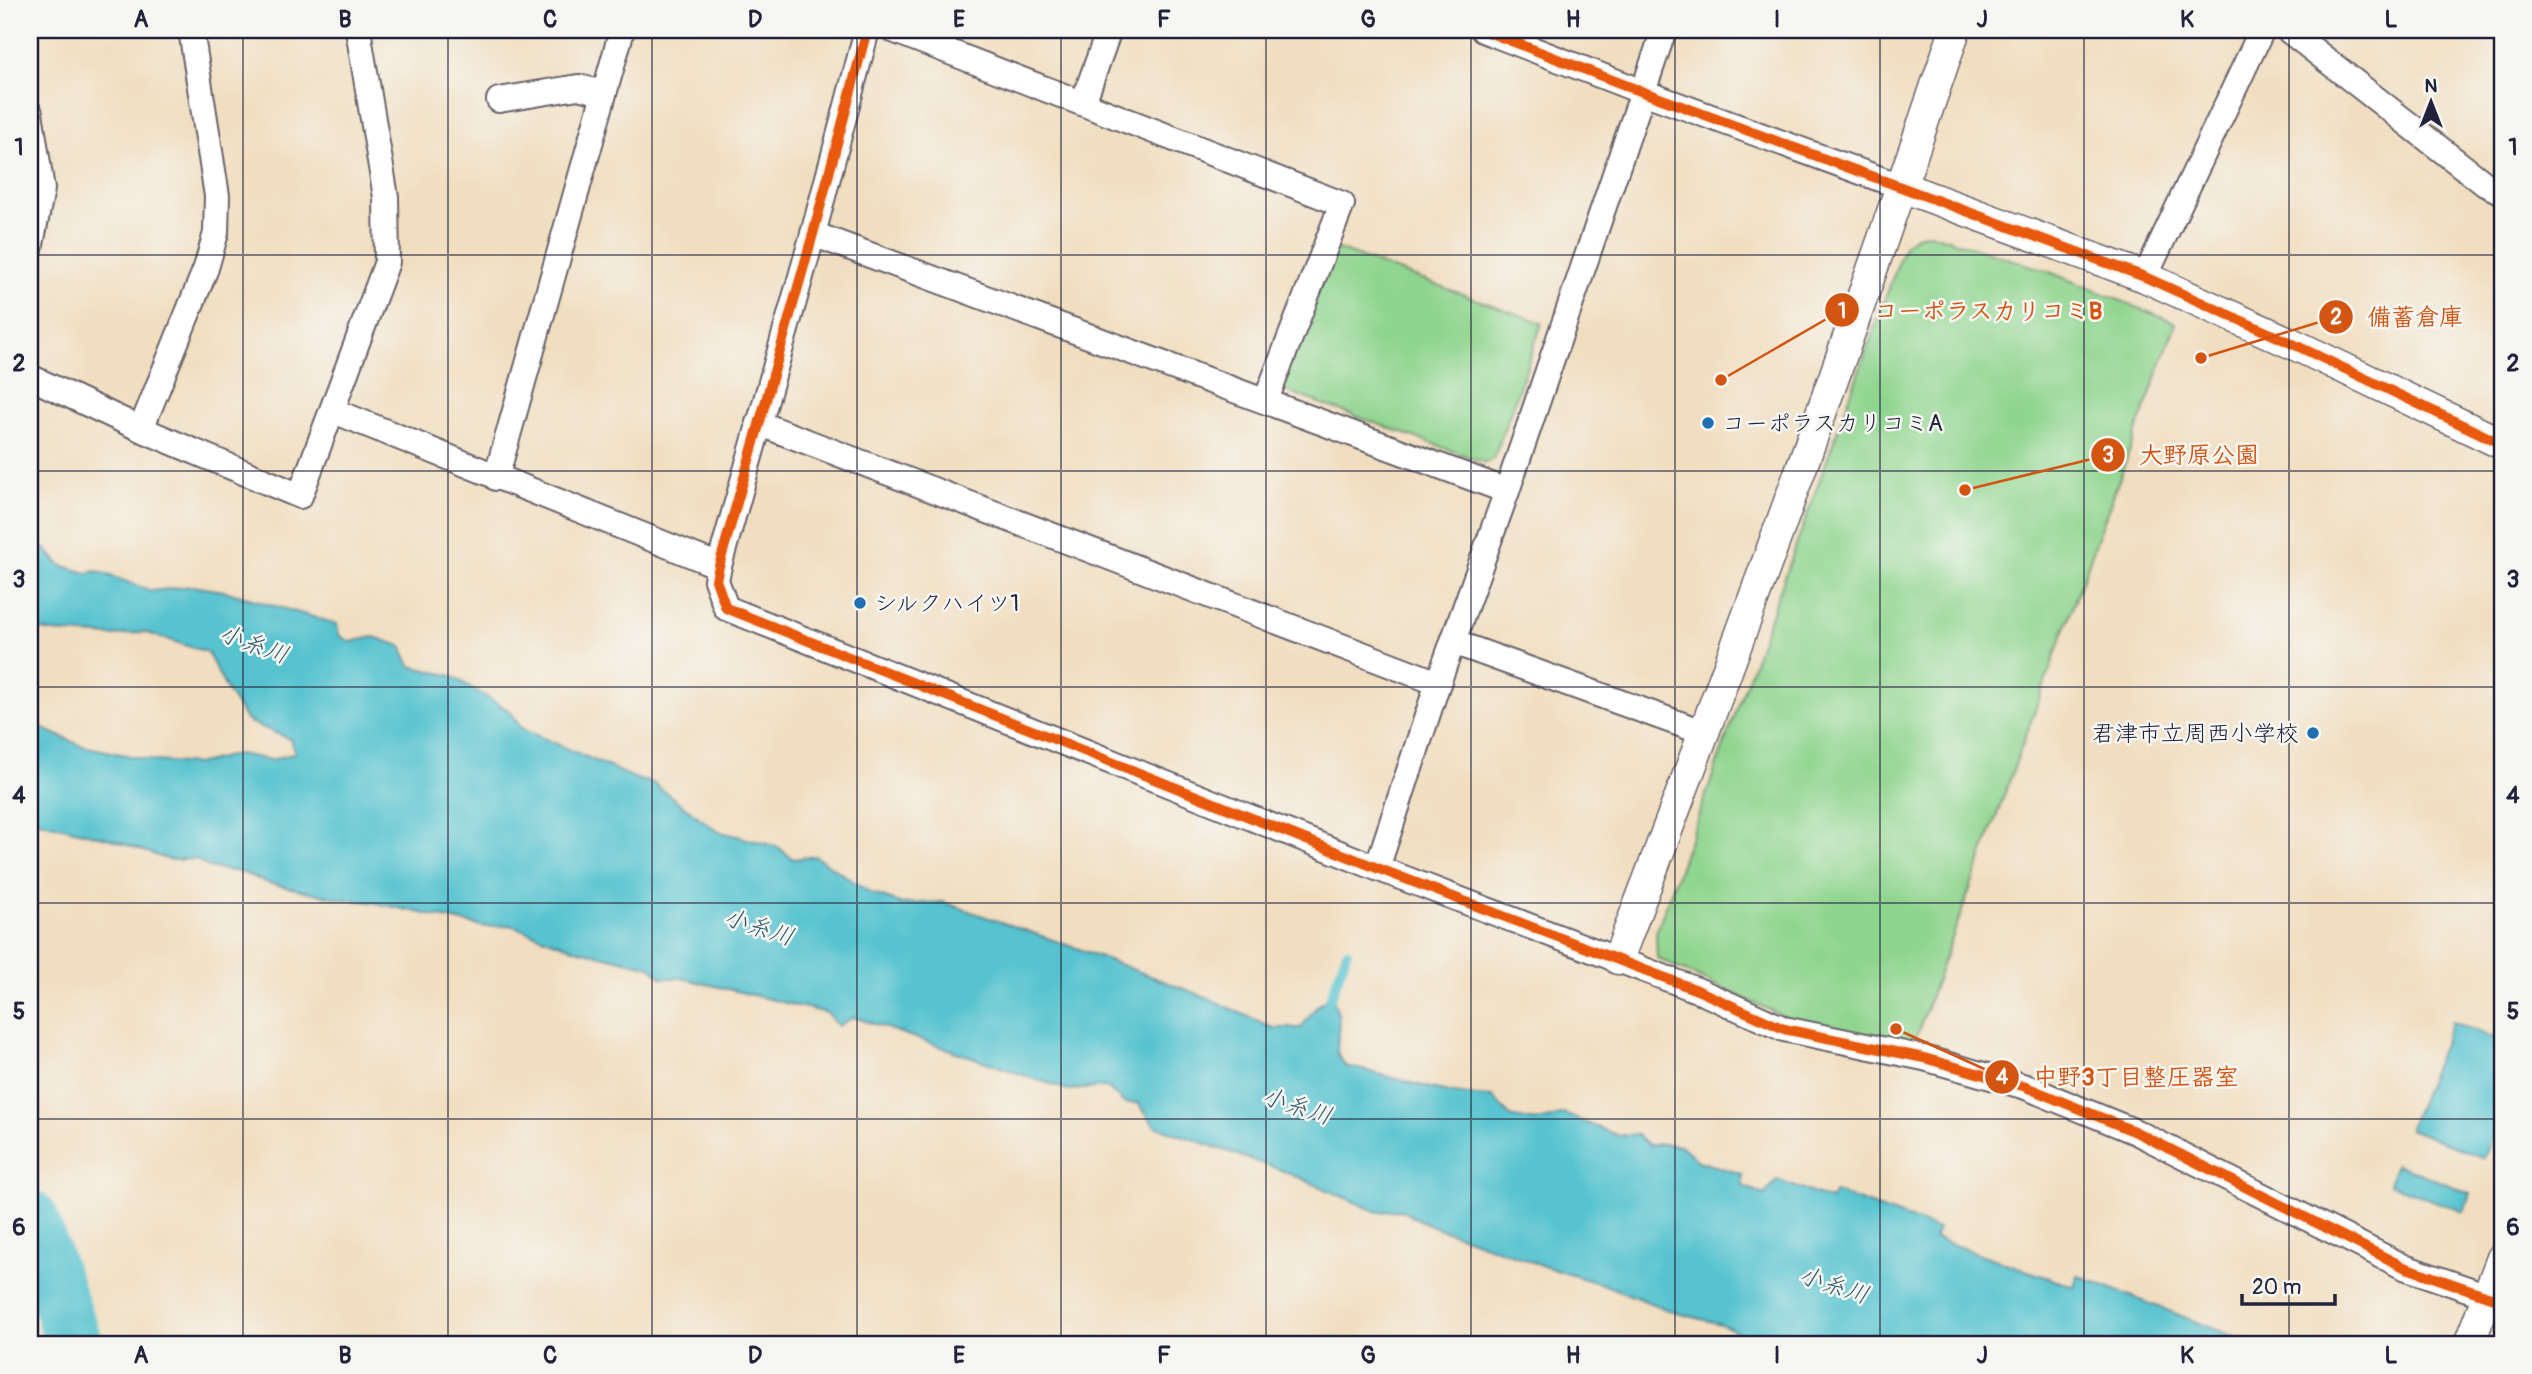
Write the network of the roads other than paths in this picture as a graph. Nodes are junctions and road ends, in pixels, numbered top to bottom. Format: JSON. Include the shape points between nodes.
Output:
{"nodes":[{"id":1,"x":191,"y":30,"type":"edge"},
{"id":2,"x":358,"y":30,"type":"edge"},
{"id":3,"x":622,"y":30,"type":"edge"},
{"id":4,"x":867,"y":30,"type":"edge"},
{"id":5,"x":892,"y":30,"type":"edge"},
{"id":6,"x":1110,"y":30,"type":"edge"},
{"id":7,"x":1483,"y":30,"type":"edge"},
{"id":8,"x":1664,"y":30,"type":"edge"},
{"id":9,"x":1955,"y":30,"type":"edge"},
{"id":10,"x":2262,"y":30,"type":"edge"},
{"id":11,"x":2288,"y":30,"type":"edge"},
{"id":12,"x":1643,"y":92,"type":"junction"},
{"id":13,"x":604,"y":93,"type":"junction"},
{"id":14,"x":499,"y":100,"type":"dead end"},
{"id":15,"x":1083,"y":103,"type":"junction"},
{"id":16,"x":30,"y":113,"type":"edge"},
{"id":17,"x":1902,"y":187,"type":"junction"},
{"id":18,"x":2502,"y":192,"type":"edge"},
{"id":19,"x":813,"y":234,"type":"junction"},
{"id":20,"x":30,"y":250,"type":"edge"},
{"id":21,"x":2145,"y":277,"type":"junction"},
{"id":22,"x":30,"y":377,"type":"edge"},
{"id":23,"x":1266,"y":400,"type":"junction"},
{"id":24,"x":334,"y":411,"type":"junction"},
{"id":25,"x":758,"y":423,"type":"junction"},
{"id":26,"x":141,"y":429,"type":"junction"},
{"id":27,"x":2502,"y":444,"type":"edge"},
{"id":28,"x":496,"y":478,"type":"junction"},
{"id":29,"x":1507,"y":491,"type":"junction"},
{"id":30,"x":719,"y":566,"type":"junction"},
{"id":31,"x":1452,"y":642,"type":"junction"},
{"id":32,"x":1438,"y":683,"type":"junction"},
{"id":33,"x":1705,"y":733,"type":"junction"},
{"id":34,"x":1377,"y":868,"type":"junction"},
{"id":35,"x":1618,"y":959,"type":"junction"},
{"id":36,"x":2502,"y":1258,"type":"edge"},
{"id":37,"x":2495,"y":1298,"type":"edge"},
{"id":38,"x":2471,"y":1341,"type":"edge"}],
"edges":[{"from":1,"to":26,"type":"street","via":[[217,196],[216,233]]},
{"from":2,"to":24,"type":"street","via":[[386,197],[387,262]]},
{"from":3,"to":13,"type":"street"},
{"from":4,"to":19,"type":"street"},
{"from":5,"to":15,"type":"street"},
{"from":6,"to":15,"type":"street"},
{"from":7,"to":12,"type":"street"},
{"from":8,"to":12,"type":"street"},
{"from":9,"to":17,"type":"street"},
{"from":10,"to":21,"type":"street"},
{"from":11,"to":18,"type":"street","via":[[2485,184]]},
{"from":12,"to":17,"type":"street"},
{"from":12,"to":29,"type":"street"},
{"from":13,"to":14,"type":"street","via":[[578,87]]},
{"from":13,"to":28,"type":"street"},
{"from":15,"to":23,"type":"street","via":[[1342,204]]},
{"from":16,"to":20,"type":"street","via":[[43,190]]},
{"from":17,"to":21,"type":"street"},
{"from":17,"to":33,"type":"street"},
{"from":19,"to":23,"type":"street"},
{"from":19,"to":25,"type":"street"},
{"from":21,"to":27,"type":"street"},
{"from":22,"to":26,"type":"street"},
{"from":23,"to":29,"type":"street"},
{"from":24,"to":26,"type":"street","via":[[300,496]]},
{"from":24,"to":28,"type":"street"},
{"from":25,"to":30,"type":"street"},
{"from":25,"to":32,"type":"street"},
{"from":28,"to":30,"type":"street"},
{"from":29,"to":31,"type":"street"},
{"from":30,"to":34,"type":"street","via":[[716,580],[726,608]]},
{"from":31,"to":32,"type":"street"},
{"from":31,"to":33,"type":"street"},
{"from":32,"to":34,"type":"street"},
{"from":33,"to":35,"type":"street"},
{"from":34,"to":35,"type":"street"},
{"from":35,"to":37,"type":"street","via":[[1784,1029],[1924,1058],[2026,1087],[2136,1132],[2404,1267]]},
{"from":36,"to":37,"type":"street"},
{"from":37,"to":38,"type":"street"}]}
